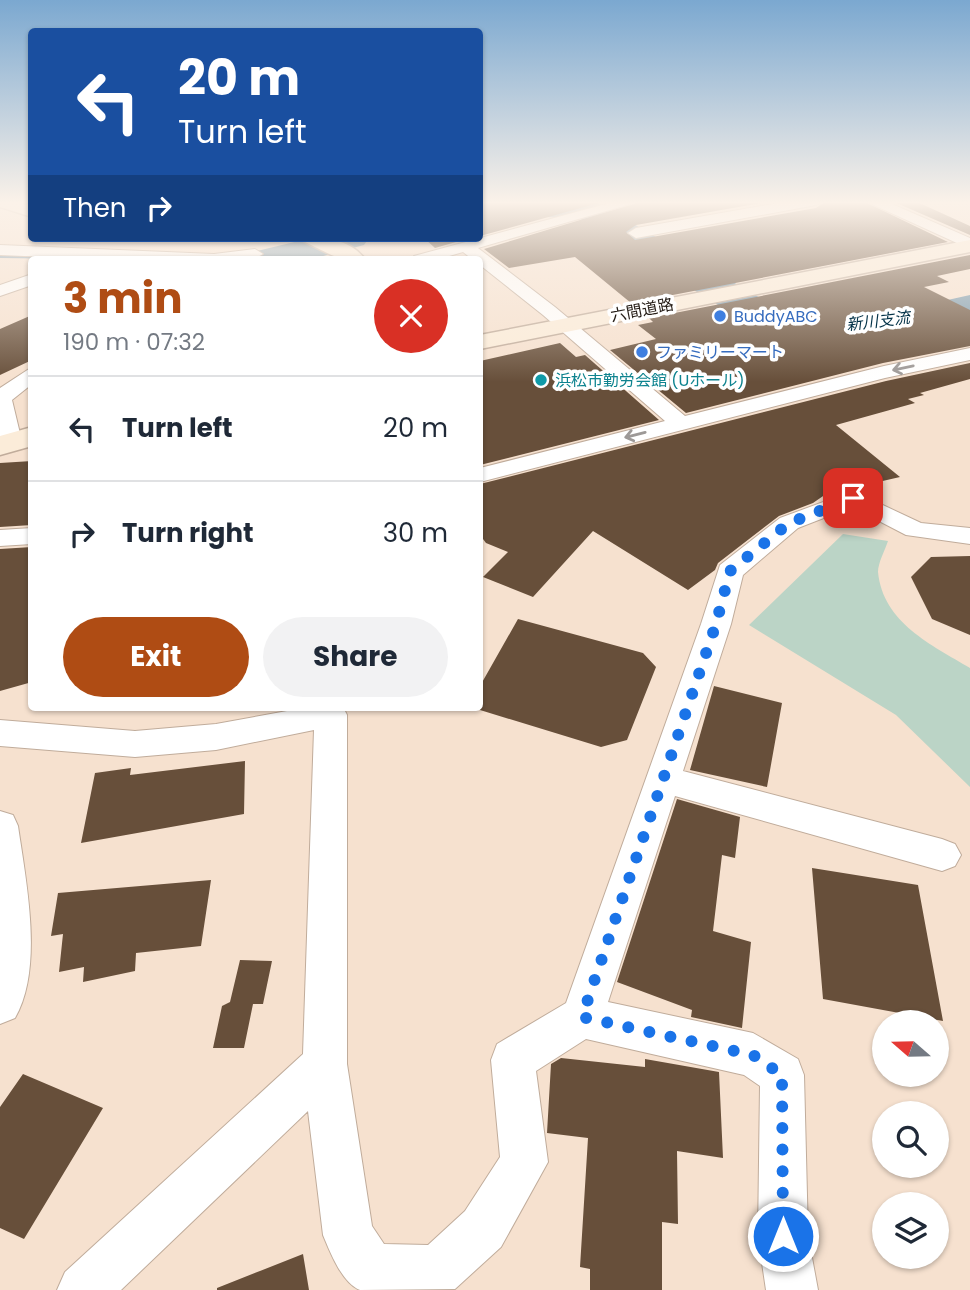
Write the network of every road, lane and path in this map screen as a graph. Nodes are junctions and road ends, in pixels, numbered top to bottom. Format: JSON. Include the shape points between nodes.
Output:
{"nodes":[{"id":1,"x":484,"y":261,"type":"edge"},
{"id":2,"x":857,"y":261,"type":"edge"},
{"id":3,"x":28,"y":281,"type":"edge"},
{"id":4,"x":721,"y":289,"type":"junction"},
{"id":5,"x":0,"y":292,"type":"edge"},
{"id":6,"x":557,"y":318,"type":"junction"},
{"id":7,"x":483,"y":324,"type":"edge"},
{"id":8,"x":483,"y":341,"type":"edge"},
{"id":9,"x":970,"y":354,"type":"edge"},
{"id":10,"x":28,"y":382,"type":"edge"},
{"id":11,"x":10,"y":422,"type":"edge"},
{"id":12,"x":681,"y":424,"type":"junction"},
{"id":13,"x":483,"y":474,"type":"edge"},
{"id":14,"x":28,"y":536,"type":"edge"},
{"id":15,"x":970,"y":537,"type":"edge"},
{"id":16,"x":0,"y":538,"type":"edge"},
{"id":17,"x":0,"y":733,"type":"edge"},
{"id":18,"x":663,"y":779,"type":"junction"},
{"id":19,"x":0,"y":827,"type":"edge"},
{"id":20,"x":942,"y":855,"type":"dead end"},
{"id":21,"x":0,"y":1003,"type":"edge"},
{"id":22,"x":582,"y":1017,"type":"junction"},
{"id":23,"x":325,"y":1064,"type":"junction"},
{"id":24,"x":83,"y":1290,"type":"edge"},
{"id":25,"x":792,"y":1290,"type":"edge"}],
"edges":[{"from":1,"to":6,"type":"street"},
{"from":2,"to":4,"type":"street","name":"六間道路"},
{"from":3,"to":5,"type":"street"},
{"from":4,"to":6,"type":"street","name":"六間道路"},
{"from":4,"to":6,"type":"street","name":"六間道路","via":[[690,284]]},
{"from":6,"to":7,"type":"street","name":"六間道路"},
{"from":6,"to":8,"type":"street","name":"六間道路"},
{"from":6,"to":12,"type":"street"},
{"from":9,"to":12,"type":"street","one_way":true},
{"from":10,"to":11,"type":"street"},
{"from":12,"to":13,"type":"street","one_way":true},
{"from":14,"to":16,"type":"street"},
{"from":15,"to":18,"type":"street","via":[[915,530],[853,498],[789,523],[730,571]]},
{"from":17,"to":23,"type":"street","via":[[135,744],[216,737],[331,715]]},
{"from":18,"to":20,"type":"street"},
{"from":18,"to":22,"type":"street"},
{"from":19,"to":21,"type":"street","via":[[12,919],[5,995]]},
{"from":22,"to":23,"type":"street","via":[[513,1060],[524,1162],[483,1229],[437,1271],[371,1269],[348,1235]]},
{"from":22,"to":25,"type":"street","via":[[753,1055],[782,1075],[783,1236]]},
{"from":23,"to":24,"type":"street"}]}
